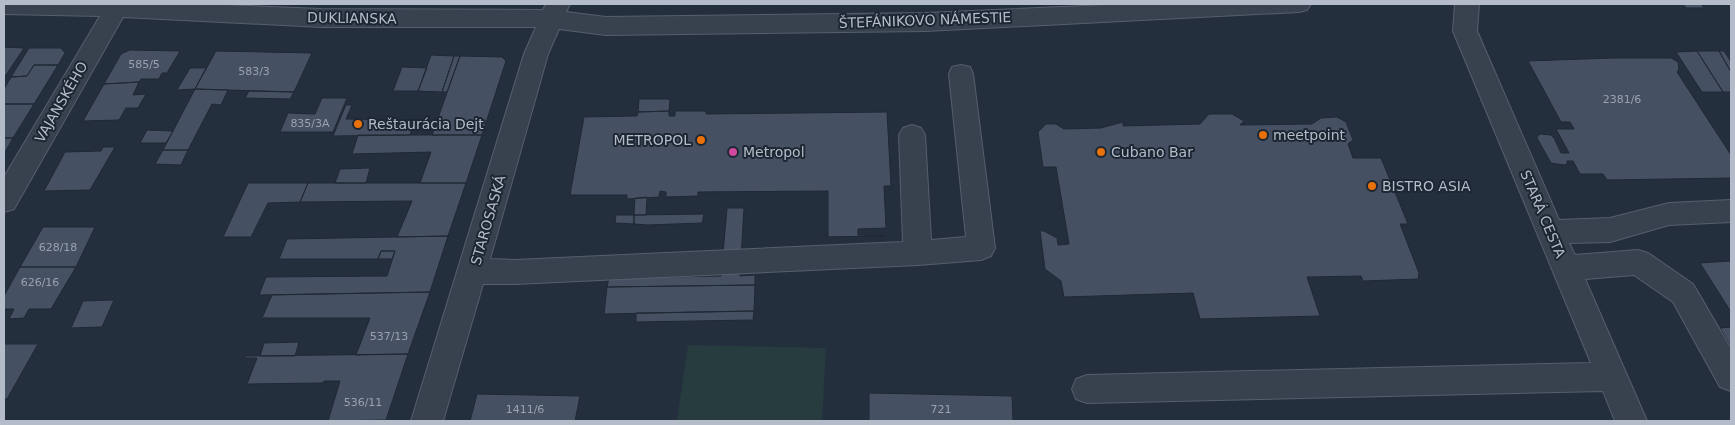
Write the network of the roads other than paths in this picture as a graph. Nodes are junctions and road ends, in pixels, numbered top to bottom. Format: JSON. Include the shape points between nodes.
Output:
{"nodes":[{"id":1,"x":1299,"y":4,"type":"edge"},
{"id":2,"x":1467,"y":4,"type":"edge"},
{"id":3,"x":4,"y":6,"type":"edge"},
{"id":4,"x":118,"y":6,"type":"edge"},
{"id":5,"x":554,"y":11,"type":"edge"},
{"id":6,"x":993,"y":11,"type":"edge"},
{"id":7,"x":961,"y":74,"type":"dead end"},
{"id":8,"x":912,"y":134,"type":"dead end"},
{"id":9,"x":4,"y":201,"type":"edge"},
{"id":10,"x":1731,"y":211,"type":"edge"},
{"id":11,"x":1550,"y":232,"type":"junction"},
{"id":12,"x":918,"y":253,"type":"junction"},
{"id":13,"x":1566,"y":268,"type":"junction"},
{"id":14,"x":473,"y":271,"type":"junction"},
{"id":15,"x":1731,"y":376,"type":"edge"},
{"id":16,"x":1612,"y":377,"type":"junction"},
{"id":17,"x":1087,"y":389,"type":"dead end"},
{"id":18,"x":427,"y":421,"type":"edge"},
{"id":19,"x":1631,"y":421,"type":"edge"}],
"edges":[{"from":1,"to":6,"type":"street","name":"ŠTEFÁNIKOVO NÁMESTIE"},
{"from":2,"to":11,"type":"street","name":"STARÁ CESTA","via":[[1465,30]]},
{"from":3,"to":4,"type":"street","name":"DUKLIANSKA"},
{"from":4,"to":5,"type":"street","name":"DUKLIANSKA","via":[[321,18]]},
{"from":4,"to":9,"type":"street","name":"VAJANSKÉHO"},
{"from":5,"to":6,"type":"street","name":"ŠTEFÁNIKOVO NÁMESTIE","via":[[606,26],[925,22]]},
{"from":5,"to":14,"type":"street","name":"STAROSASKÁ","via":[[536,54]]},
{"from":7,"to":12,"type":"street","via":[[981,248]]},
{"from":8,"to":12,"type":"street"},
{"from":10,"to":11,"type":"street","via":[[1669,214],[1610,230]]},
{"from":11,"to":13,"type":"street","name":"STARÁ CESTA"},
{"from":12,"to":14,"type":"street"},
{"from":13,"to":15,"type":"street","via":[[1638,262],[1683,293]]},
{"from":13,"to":16,"type":"street","name":"STARÁ CESTA"},
{"from":14,"to":18,"type":"street","name":"STAROSASKÁ"},
{"from":16,"to":17,"type":"street"},
{"from":16,"to":19,"type":"street","name":"STARÁ CESTA"}]}
